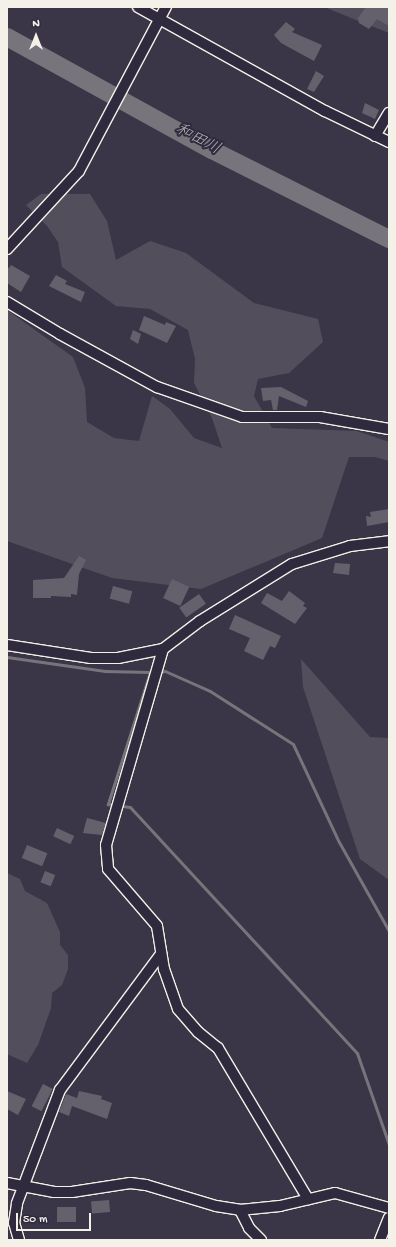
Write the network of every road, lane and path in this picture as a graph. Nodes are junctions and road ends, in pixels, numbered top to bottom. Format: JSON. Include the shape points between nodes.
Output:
{"nodes":[{"id":1,"x":138,"y":7,"type":"edge"},
{"id":2,"x":166,"y":7,"type":"edge"},
{"id":3,"x":160,"y":20,"type":"junction"},
{"id":4,"x":389,"y":113,"type":"edge"},
{"id":5,"x":375,"y":136,"type":"junction"},
{"id":6,"x":389,"y":142,"type":"edge"},
{"id":7,"x":7,"y":249,"type":"edge"},
{"id":8,"x":7,"y":302,"type":"edge"},
{"id":9,"x":389,"y":429,"type":"edge"},
{"id":10,"x":389,"y":542,"type":"edge"},
{"id":11,"x":7,"y":645,"type":"edge"},
{"id":12,"x":163,"y":649,"type":"junction"},
{"id":13,"x":161,"y":954,"type":"junction"},
{"id":14,"x":7,"y":1183,"type":"edge"},
{"id":15,"x":21,"y":1187,"type":"junction"},
{"id":16,"x":308,"y":1199,"type":"junction"},
{"id":17,"x":389,"y":1208,"type":"edge"},
{"id":18,"x":240,"y":1210,"type":"junction"},
{"id":19,"x":389,"y":1218,"type":"edge"},
{"id":20,"x":19,"y":1240,"type":"edge"},
{"id":21,"x":261,"y":1240,"type":"edge"},
{"id":22,"x":380,"y":1240,"type":"edge"}],
"edges":[{"from":1,"to":3,"type":"street"},
{"from":2,"to":3,"type":"street"},
{"from":3,"to":5,"type":"street"},
{"from":3,"to":7,"type":"street","via":[[79,171]]},
{"from":4,"to":5,"type":"street"},
{"from":5,"to":6,"type":"street"},
{"from":8,"to":9,"type":"street","via":[[157,387],[242,417],[320,418]]},
{"from":10,"to":12,"type":"street","via":[[350,546],[292,564],[200,621]]},
{"from":11,"to":12,"type":"street","via":[[91,658],[118,658]]},
{"from":12,"to":13,"type":"street","via":[[106,845],[105,857],[108,869],[116,882],[157,926]]},
{"from":13,"to":15,"type":"street","via":[[60,1090]]},
{"from":13,"to":16,"type":"street","via":[[178,1009],[198,1032],[218,1048]]},
{"from":14,"to":15,"type":"street"},
{"from":15,"to":18,"type":"street","via":[[72,1192],[130,1183]]},
{"from":15,"to":20,"type":"street","via":[[14,1223]]},
{"from":16,"to":17,"type":"street","via":[[335,1193]]},
{"from":16,"to":18,"type":"street","via":[[280,1206]]},
{"from":18,"to":21,"type":"street","via":[[249,1228]]},
{"from":19,"to":22,"type":"street"}]}
